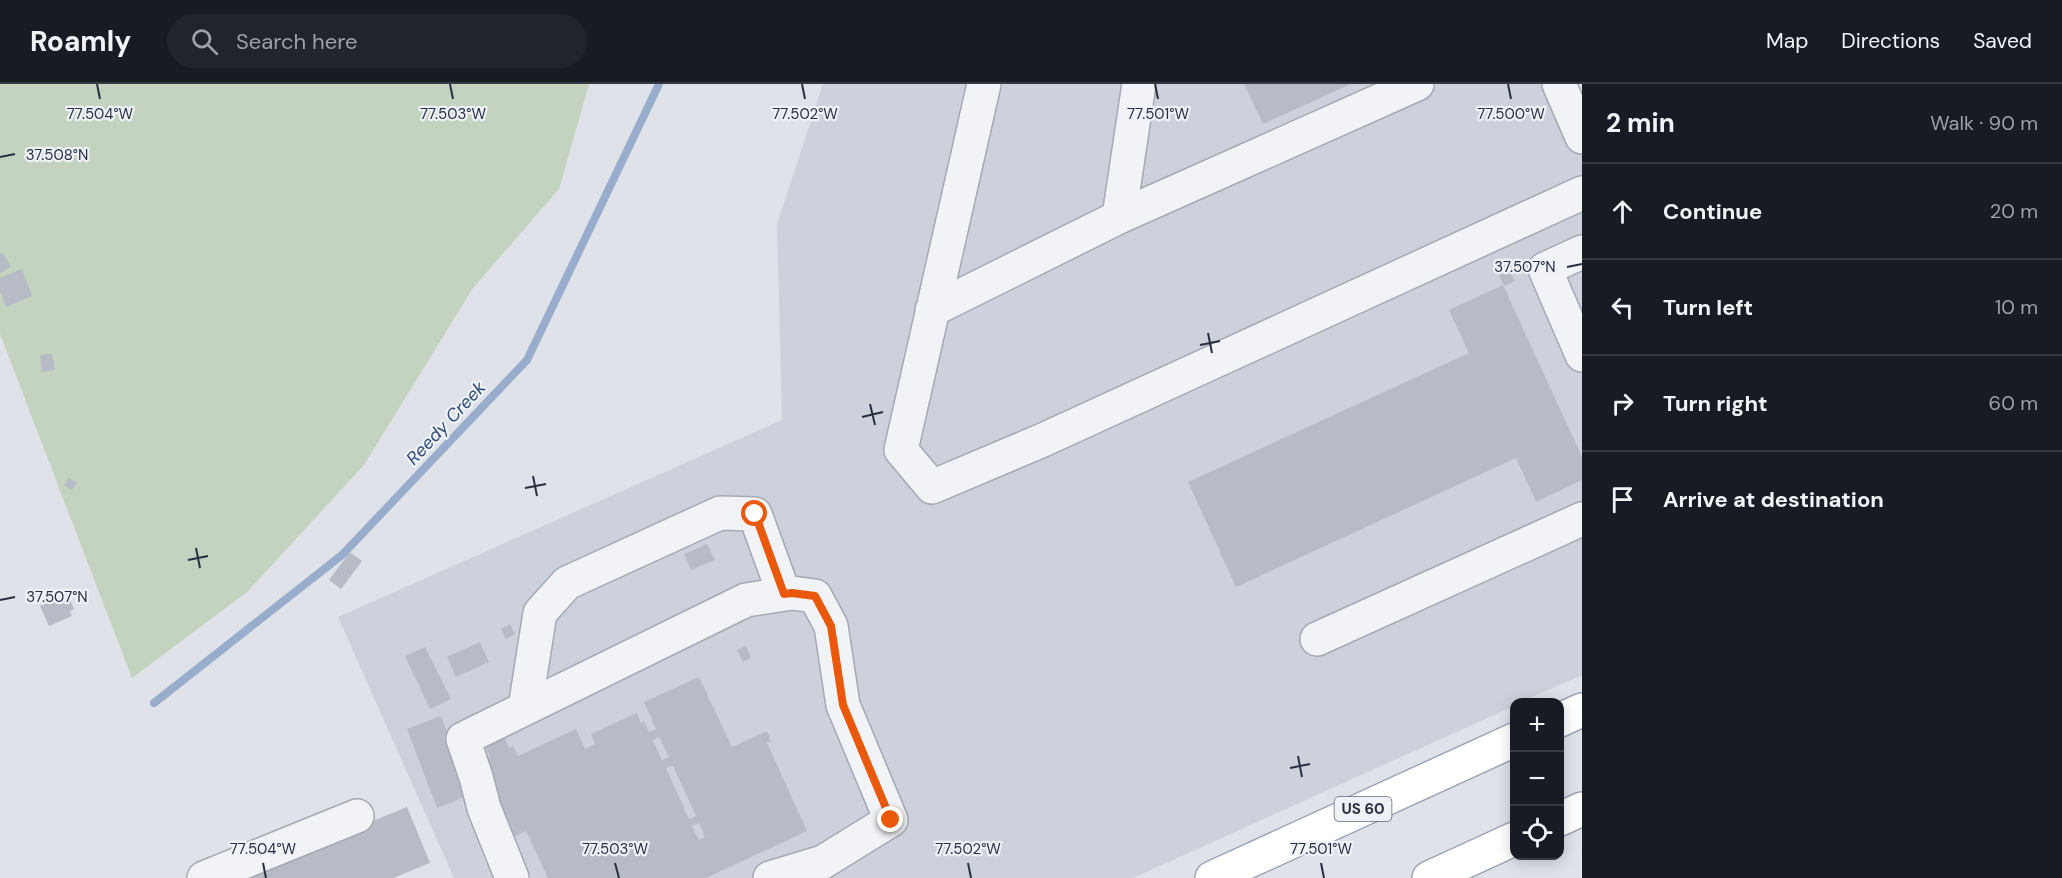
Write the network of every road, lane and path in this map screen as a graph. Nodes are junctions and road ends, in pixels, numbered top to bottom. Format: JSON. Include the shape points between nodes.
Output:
{"nodes":[{"id":1,"x":984,"y":84,"type":"edge"},
{"id":2,"x":1139,"y":84,"type":"edge"},
{"id":3,"x":1417,"y":84,"type":"edge"},
{"id":4,"x":1558,"y":84,"type":"edge"},
{"id":5,"x":1582,"y":136,"type":"edge"},
{"id":6,"x":1582,"y":193,"type":"edge"},
{"id":7,"x":1119,"y":217,"type":"junction"},
{"id":8,"x":1582,"y":252,"type":"edge"},
{"id":9,"x":932,"y":310,"type":"junction"},
{"id":10,"x":1582,"y":355,"type":"edge"},
{"id":11,"x":1582,"y":519,"type":"edge"},
{"id":12,"x":784,"y":594,"type":"junction"},
{"id":13,"x":1317,"y":639,"type":"dead end"},
{"id":14,"x":525,"y":708,"type":"junction"},
{"id":15,"x":1582,"y":710,"type":"edge"},
{"id":16,"x":1564,"y":718,"type":"edge"},
{"id":17,"x":1510,"y":742,"type":"edge"},
{"id":18,"x":1582,"y":809,"type":"edge"},
{"id":19,"x":357,"y":816,"type":"dead end"},
{"id":20,"x":1564,"y":817,"type":"edge"},
{"id":21,"x":1510,"y":841,"type":"edge"},
{"id":22,"x":204,"y":878,"type":"edge"},
{"id":23,"x":512,"y":878,"type":"edge"},
{"id":24,"x":770,"y":878,"type":"edge"},
{"id":25,"x":1212,"y":878,"type":"edge"},
{"id":26,"x":1429,"y":878,"type":"edge"}],
"edges":[{"from":1,"to":9,"type":"lane"},
{"from":2,"to":7,"type":"lane"},
{"from":3,"to":7,"type":"lane"},
{"from":4,"to":5,"type":"lane"},
{"from":6,"to":9,"type":"lane","via":[[932,487],[901,450]]},
{"from":7,"to":9,"type":"lane"},
{"from":8,"to":10,"type":"lane","via":[[1545,269]]},
{"from":11,"to":13,"type":"lane"},
{"from":12,"to":14,"type":"lane","via":[[746,600]]},
{"from":12,"to":14,"type":"lane","via":[[755,514],[720,513],[567,583],[540,613]]},
{"from":12,"to":24,"type":"lane","via":[[815,596],[831,626],[843,705],[891,820],[823,862]]},
{"from":14,"to":23,"type":"lane","via":[[463,739],[484,808]]},
{"from":15,"to":16,"type":"main road"},
{"from":17,"to":25,"type":"main road","number":"US 60"},
{"from":18,"to":20,"type":"main road"},
{"from":19,"to":22,"type":"lane"},
{"from":21,"to":26,"type":"main road"}]}
